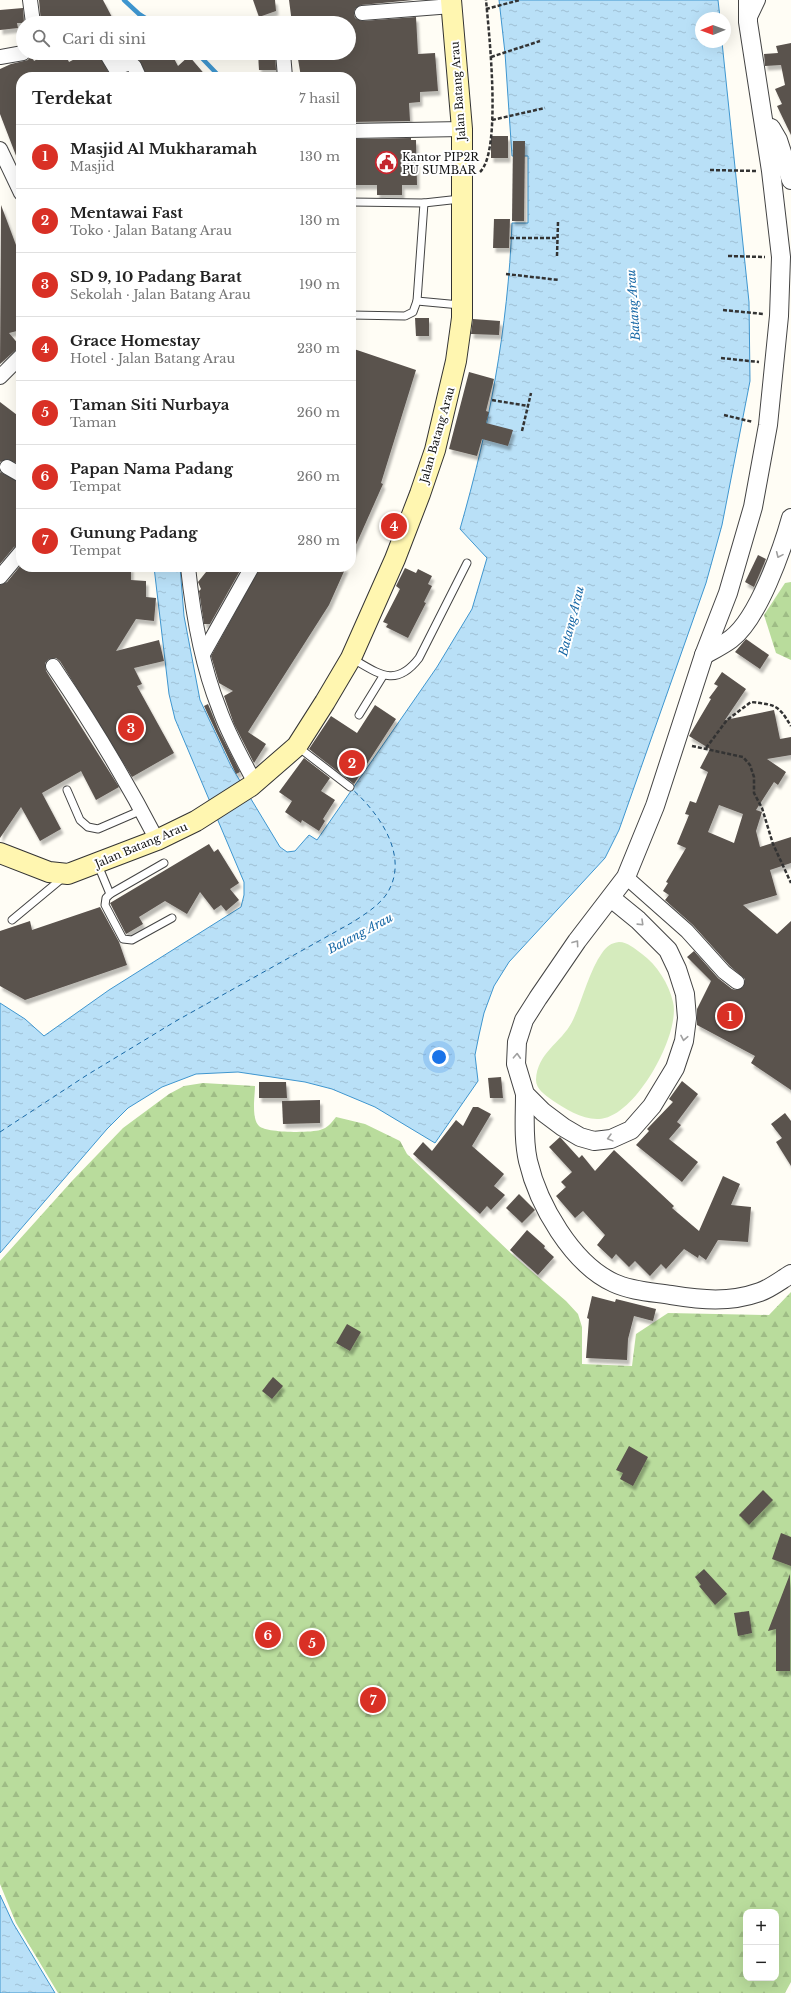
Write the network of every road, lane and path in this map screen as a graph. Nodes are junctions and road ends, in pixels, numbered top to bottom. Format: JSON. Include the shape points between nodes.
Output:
{"nodes":[{"id":1,"x":30,"y":0,"type":"edge"},
{"id":2,"x":486,"y":0,"type":"edge"},
{"id":3,"x":520,"y":0,"type":"edge"},
{"id":4,"x":748,"y":0,"type":"edge"},
{"id":5,"x":758,"y":0,"type":"edge"},
{"id":6,"x":452,"y":3,"type":"edge"},
{"id":7,"x":486,"y":9,"type":"junction"},
{"id":8,"x":362,"y":13,"type":"dead end"},
{"id":9,"x":32,"y":16,"type":"edge"},
{"id":10,"x":748,"y":22,"type":"junction"},
{"id":11,"x":540,"y":41,"type":"dead end"},
{"id":12,"x":16,"y":54,"type":"edge"},
{"id":13,"x":0,"y":57,"type":"edge"},
{"id":14,"x":491,"y":58,"type":"junction"},
{"id":15,"x":110,"y":60,"type":"edge"},
{"id":16,"x":284,"y":60,"type":"edge"},
{"id":17,"x":137,"y":72,"type":"edge"},
{"id":18,"x":285,"y":72,"type":"edge"},
{"id":19,"x":545,"y":108,"type":"dead end"},
{"id":20,"x":762,"y":111,"type":"junction"},
{"id":21,"x":492,"y":120,"type":"junction"},
{"id":22,"x":462,"y":129,"type":"junction"},
{"id":23,"x":356,"y":131,"type":"edge"},
{"id":24,"x":0,"y":149,"type":"edge"},
{"id":25,"x":710,"y":170,"type":"dead end"},
{"id":26,"x":771,"y":171,"type":"junction"},
{"id":27,"x":16,"y":178,"type":"edge"},
{"id":28,"x":791,"y":180,"type":"edge"},
{"id":29,"x":463,"y":192,"type":"junction"},
{"id":30,"x":356,"y":202,"type":"edge"},
{"id":31,"x":424,"y":203,"type":"junction"},
{"id":32,"x":558,"y":222,"type":"dead end"},
{"id":33,"x":510,"y":238,"type":"dead end"},
{"id":34,"x":558,"y":238,"type":"junction"},
{"id":35,"x":557,"y":256,"type":"dead end"},
{"id":36,"x":728,"y":256,"type":"dead end"},
{"id":37,"x":781,"y":257,"type":"junction"},
{"id":38,"x":506,"y":274,"type":"dead end"},
{"id":39,"x":559,"y":280,"type":"dead end"},
{"id":40,"x":417,"y":302,"type":"junction"},
{"id":41,"x":462,"y":305,"type":"junction"},
{"id":42,"x":723,"y":310,"type":"dead end"},
{"id":43,"x":356,"y":315,"type":"edge"},
{"id":44,"x":779,"y":316,"type":"junction"},
{"id":45,"x":721,"y":358,"type":"dead end"},
{"id":46,"x":16,"y":361,"type":"edge"},
{"id":47,"x":773,"y":364,"type":"junction"},
{"id":48,"x":0,"y":377,"type":"edge"},
{"id":49,"x":531,"y":393,"type":"dead end"},
{"id":50,"x":492,"y":400,"type":"dead end"},
{"id":51,"x":528,"y":406,"type":"junction"},
{"id":52,"x":724,"y":415,"type":"dead end"},
{"id":53,"x":768,"y":425,"type":"junction"},
{"id":54,"x":522,"y":432,"type":"dead end"},
{"id":55,"x":7,"y":467,"type":"dead end"},
{"id":56,"x":16,"y":472,"type":"edge"},
{"id":57,"x":791,"y":518,"type":"edge"},
{"id":58,"x":16,"y":558,"type":"edge"},
{"id":59,"x":467,"y":564,"type":"dead end"},
{"id":60,"x":188,"y":572,"type":"edge"},
{"id":61,"x":249,"y":572,"type":"edge"},
{"id":62,"x":0,"y":577,"type":"edge"},
{"id":63,"x":203,"y":654,"type":"junction"},
{"id":64,"x":704,"y":655,"type":"junction"},
{"id":65,"x":351,"y":658,"type":"junction"},
{"id":66,"x":53,"y":666,"type":"dead end"},
{"id":67,"x":383,"y":676,"type":"junction"},
{"id":68,"x":359,"y":715,"type":"dead end"},
{"id":69,"x":791,"y":726,"type":"edge"},
{"id":70,"x":676,"y":743,"type":"junction"},
{"id":71,"x":297,"y":746,"type":"junction"},
{"id":72,"x":706,"y":748,"type":"junction"},
{"id":73,"x":253,"y":784,"type":"junction"},
{"id":74,"x":350,"y":787,"type":"dead end"},
{"id":75,"x":67,"y":790,"type":"dead end"},
{"id":76,"x":142,"y":810,"type":"junction"},
{"id":77,"x":158,"y":840,"type":"junction"},
{"id":78,"x":0,"y":853,"type":"edge"},
{"id":79,"x":164,"y":863,"type":"dead end"},
{"id":80,"x":97,"y":864,"type":"junction"},
{"id":81,"x":68,"y":874,"type":"junction"},
{"id":82,"x":626,"y":877,"type":"junction"},
{"id":83,"x":791,"y":883,"type":"edge"},
{"id":84,"x":110,"y":894,"type":"junction"},
{"id":85,"x":611,"y":898,"type":"junction"},
{"id":86,"x":172,"y":918,"type":"dead end"},
{"id":87,"x":12,"y":920,"type":"dead end"},
{"id":88,"x":737,"y":982,"type":"dead end"},
{"id":89,"x":525,"y":1094,"type":"junction"},
{"id":90,"x":791,"y":1274,"type":"edge"}],
"edges":[{"from":1,"to":9,"type":"street"},
{"from":2,"to":7,"type":"path"},
{"from":3,"to":7,"type":"path"},
{"from":4,"to":10,"type":"street"},
{"from":5,"to":10,"type":"street"},
{"from":6,"to":8,"type":"street"},
{"from":6,"to":22,"type":"main road","name":"Jalan Batang Arau"},
{"from":7,"to":14,"type":"path"},
{"from":10,"to":20,"type":"street"},
{"from":11,"to":14,"type":"path"},
{"from":12,"to":13,"type":"street"},
{"from":14,"to":21,"type":"path"},
{"from":15,"to":17,"type":"street","via":[[115,68],[130,63]]},
{"from":16,"to":18,"type":"street"},
{"from":19,"to":21,"type":"path"},
{"from":20,"to":26,"type":"street"},
{"from":20,"to":28,"type":"street","via":[[778,140]]},
{"from":21,"to":29,"type":"path","via":[[488,159],[484,168]]},
{"from":22,"to":23,"type":"street"},
{"from":22,"to":29,"type":"main road","name":"Jalan Batang Arau"},
{"from":24,"to":27,"type":"street"},
{"from":25,"to":26,"type":"path"},
{"from":26,"to":37,"type":"street"},
{"from":29,"to":31,"type":"lane"},
{"from":29,"to":41,"type":"main road","name":"Jalan Batang Arau"},
{"from":30,"to":31,"type":"lane"},
{"from":31,"to":40,"type":"lane"},
{"from":32,"to":34,"type":"path"},
{"from":33,"to":34,"type":"path"},
{"from":34,"to":35,"type":"path"},
{"from":36,"to":37,"type":"path"},
{"from":37,"to":44,"type":"street"},
{"from":38,"to":39,"type":"path"},
{"from":40,"to":41,"type":"lane"},
{"from":40,"to":43,"type":"lane","via":[[413,312],[405,316]]},
{"from":41,"to":65,"type":"main road","name":"Jalan Batang Arau","via":[[456,362],[435,450],[395,559]]},
{"from":42,"to":44,"type":"path"},
{"from":44,"to":47,"type":"street"},
{"from":45,"to":47,"type":"path"},
{"from":46,"to":48,"type":"street"},
{"from":47,"to":53,"type":"street"},
{"from":49,"to":51,"type":"path"},
{"from":50,"to":51,"type":"path"},
{"from":51,"to":54,"type":"path"},
{"from":52,"to":53,"type":"path"},
{"from":53,"to":64,"type":"street","via":[[753,507],[728,593]]},
{"from":55,"to":56,"type":"street"},
{"from":57,"to":64,"type":"street","one_way":true,"via":[[782,550],[752,615],[731,639]]},
{"from":58,"to":62,"type":"street"},
{"from":59,"to":67,"type":"lane","via":[[419,658],[411,668],[400,674]]},
{"from":60,"to":63,"type":"street","via":[[192,610]]},
{"from":61,"to":63,"type":"street"},
{"from":63,"to":73,"type":"street","via":[[219,708]]},
{"from":64,"to":70,"type":"street"},
{"from":65,"to":67,"type":"lane"},
{"from":65,"to":71,"type":"main road","name":"Jalan Batang Arau"},
{"from":66,"to":76,"type":"street"},
{"from":67,"to":68,"type":"lane"},
{"from":69,"to":72,"type":"path","via":[[780,709],[770,704],[751,702],[727,720]]},
{"from":70,"to":72,"type":"path"},
{"from":70,"to":82,"type":"street","via":[[655,806]]},
{"from":71,"to":73,"type":"main road","name":"Jalan Batang Arau"},
{"from":71,"to":74,"type":"lane"},
{"from":72,"to":83,"type":"path","via":[[743,757],[750,765],[754,777],[754,793]]},
{"from":73,"to":77,"type":"main road","name":"Jalan Batang Arau","via":[[196,821]]},
{"from":75,"to":76,"type":"lane","via":[[80,820],[88,827],[98,829]]},
{"from":76,"to":77,"type":"street"},
{"from":77,"to":80,"type":"main road","name":"Jalan Batang Arau"},
{"from":78,"to":81,"type":"main road","via":[[50,872]]},
{"from":79,"to":84,"type":"lane"},
{"from":80,"to":81,"type":"main road","name":"Jalan Batang Arau"},
{"from":80,"to":84,"type":"lane"},
{"from":81,"to":87,"type":"lane"},
{"from":82,"to":85,"type":"street"},
{"from":82,"to":88,"type":"street","via":[[687,930],[724,972]]},
{"from":84,"to":86,"type":"lane","via":[[105,905],[123,939],[132,940]]},
{"from":89,"to":85,"type":"street","one_way":true,"via":[[516,1064],[517,1042],[524,1020],[577,941]]},
{"from":85,"to":89,"type":"street","one_way":true,"via":[[668,950],[677,969],[685,994],[687,1018],[684,1041],[675,1068],[652,1106],[631,1130],[611,1139],[594,1141],[580,1137],[543,1112]]},
{"from":89,"to":90,"type":"street","via":[[525,1138],[528,1161],[537,1188],[562,1236],[594,1271],[615,1283],[637,1290],[705,1300],[731,1300],[761,1292]]}]}
